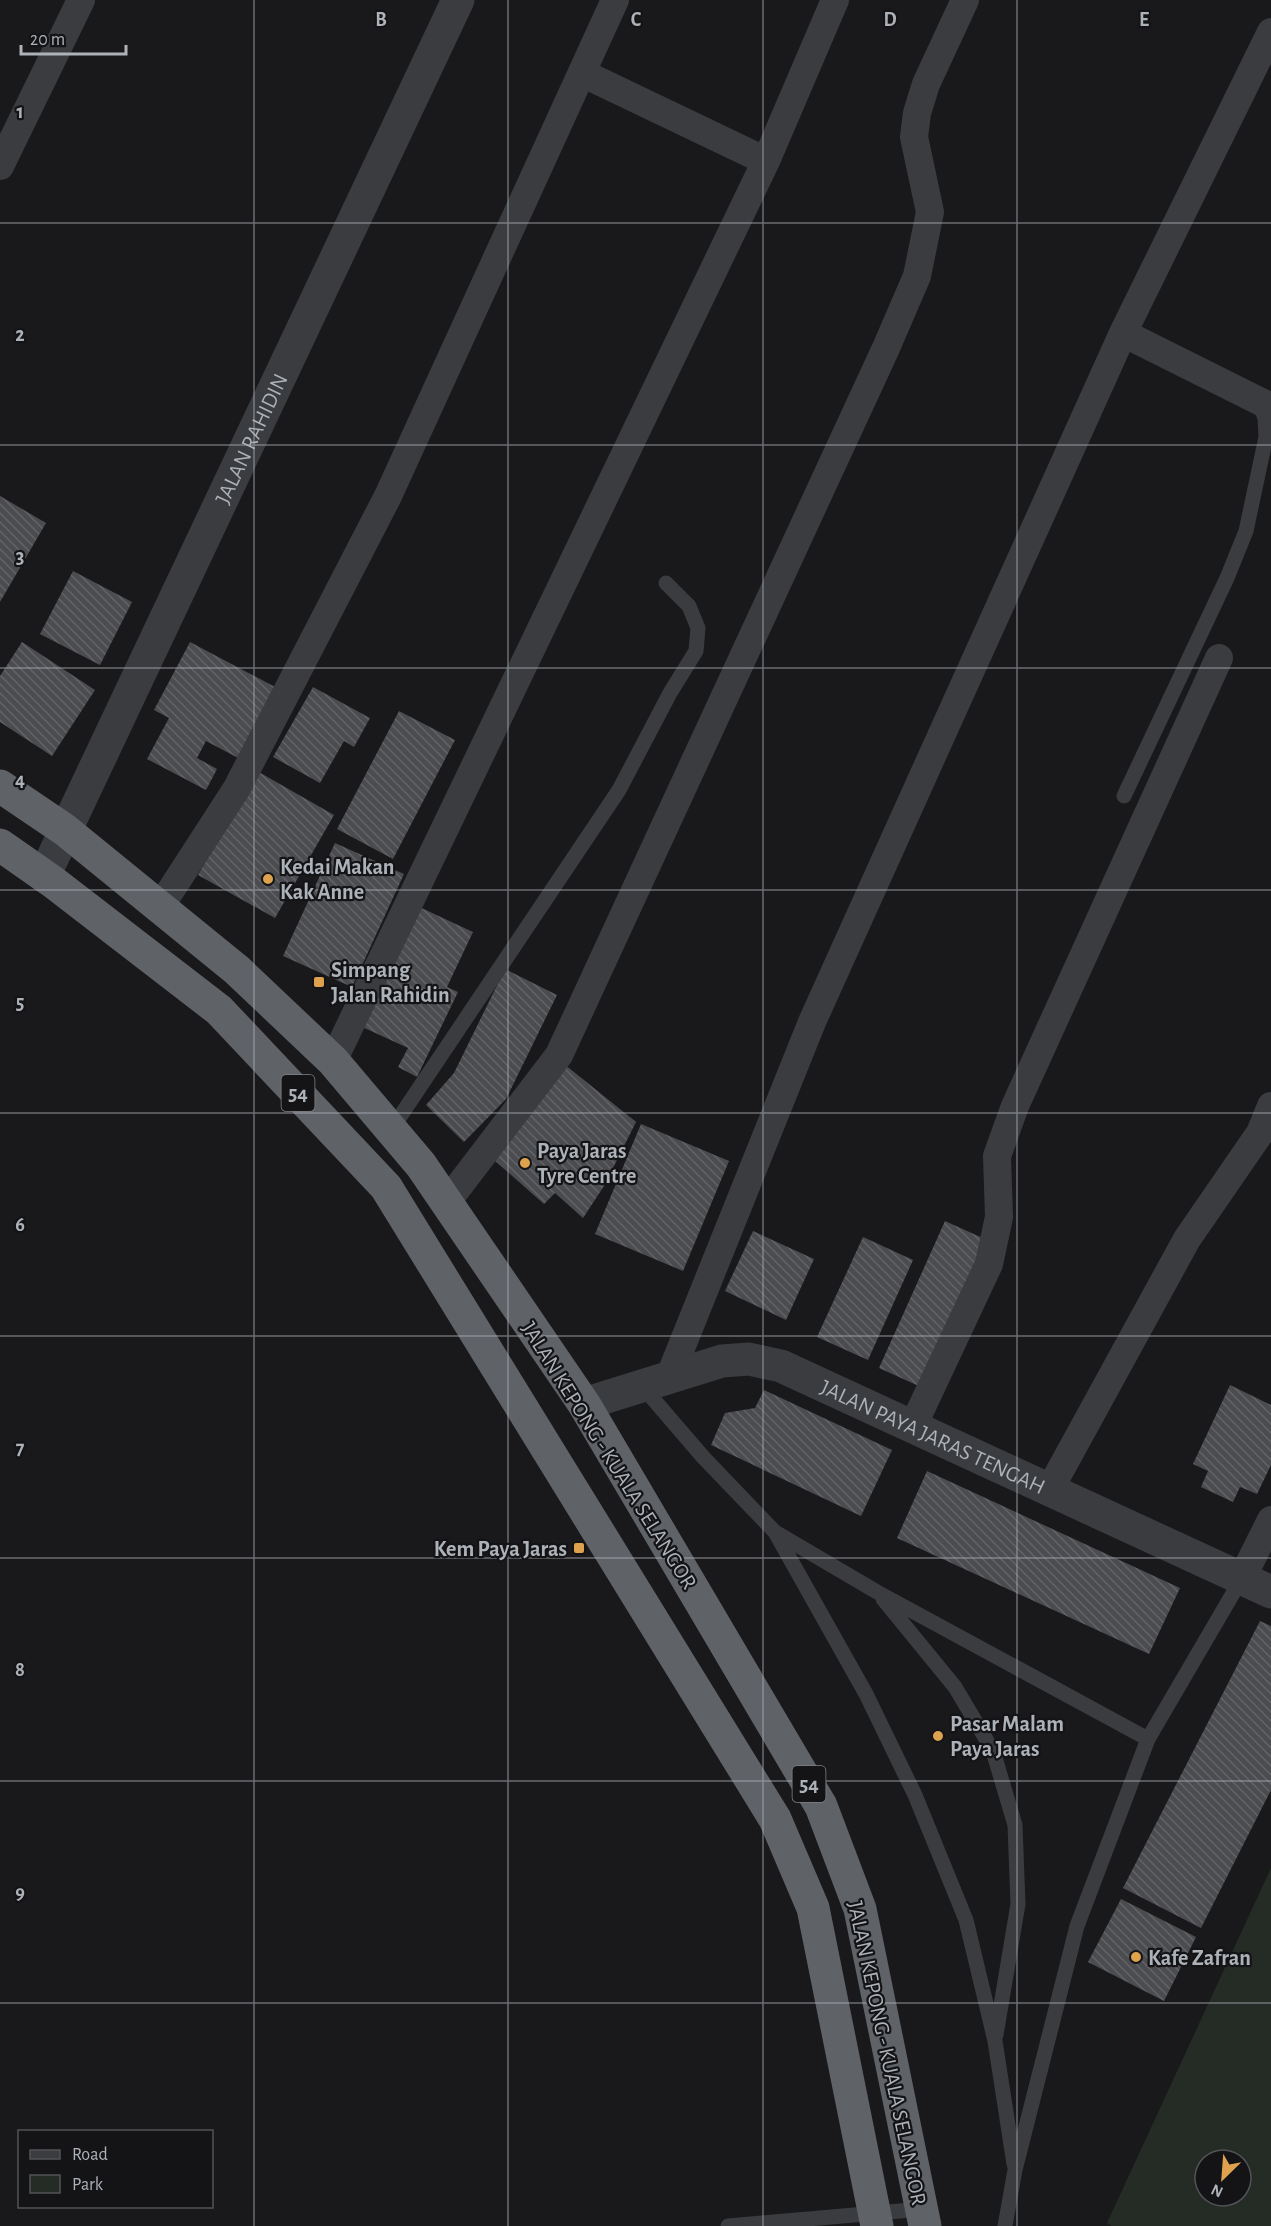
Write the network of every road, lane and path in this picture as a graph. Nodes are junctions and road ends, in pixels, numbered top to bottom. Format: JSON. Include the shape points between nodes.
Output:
{"nodes":[{"id":1,"x":81,"y":0,"type":"edge"},
{"id":2,"x":458,"y":0,"type":"edge"},
{"id":3,"x":615,"y":0,"type":"edge"},
{"id":4,"x":836,"y":0,"type":"edge"},
{"id":5,"x":965,"y":0,"type":"edge"},
{"id":6,"x":1271,"y":32,"type":"edge"},
{"id":7,"x":582,"y":73,"type":"junction"},
{"id":8,"x":766,"y":161,"type":"junction"},
{"id":9,"x":0,"y":166,"type":"edge"},
{"id":10,"x":1123,"y":333,"type":"junction"},
{"id":11,"x":1265,"y":404,"type":"edge"},
{"id":12,"x":666,"y":582,"type":"dead end"},
{"id":13,"x":1219,"y":658,"type":"dead end"},
{"id":14,"x":0,"y":786,"type":"edge"},
{"id":15,"x":1124,"y":796,"type":"dead end"},
{"id":16,"x":65,"y":830,"type":"junction"},
{"id":17,"x":0,"y":845,"type":"edge"},
{"id":18,"x":44,"y":876,"type":"junction"},
{"id":19,"x":160,"y":908,"type":"junction"},
{"id":20,"x":333,"y":1061,"type":"junction"},
{"id":21,"x":1271,"y":1106,"type":"edge"},
{"id":22,"x":392,"y":1130,"type":"junction"},
{"id":23,"x":446,"y":1203,"type":"junction"},
{"id":24,"x":656,"y":1382,"type":"junction"},
{"id":25,"x":584,"y":1404,"type":"junction"},
{"id":26,"x":913,"y":1426,"type":"junction"},
{"id":27,"x":1050,"y":1489,"type":"junction"},
{"id":28,"x":1271,"y":1520,"type":"edge"},
{"id":29,"x":775,"y":1532,"type":"junction"},
{"id":30,"x":1242,"y":1578,"type":"junction"},
{"id":31,"x":878,"y":1592,"type":"junction"},
{"id":32,"x":1271,"y":1592,"type":"edge"},
{"id":33,"x":1148,"y":1739,"type":"junction"},
{"id":34,"x":995,"y":2041,"type":"junction"},
{"id":35,"x":1015,"y":2170,"type":"junction"},
{"id":36,"x":924,"y":2217,"type":"edge"},
{"id":37,"x":876,"y":2220,"type":"edge"},
{"id":38,"x":728,"y":2226,"type":"edge"},
{"id":39,"x":1005,"y":2226,"type":"edge"}],
"edges":[{"from":1,"to":9,"type":"street"},
{"from":2,"to":16,"type":"street","name":"JALAN RAHIDIN"},
{"from":3,"to":7,"type":"street"},
{"from":4,"to":8,"type":"street"},
{"from":5,"to":23,"type":"street","via":[[926,84],[917,113],[914,137],[930,212],[917,276],[895,328],[560,1055]]},
{"from":6,"to":10,"type":"street"},
{"from":7,"to":8,"type":"street"},
{"from":7,"to":19,"type":"street","via":[[388,496],[237,788]]},
{"from":8,"to":20,"type":"street"},
{"from":10,"to":11,"type":"street"},
{"from":10,"to":24,"type":"street","via":[[812,1022]]},
{"from":11,"to":15,"type":"lane","via":[[1266,437],[1246,531]]},
{"from":12,"to":22,"type":"lane","via":[[689,606],[698,628],[696,651],[619,790]]},
{"from":13,"to":26,"type":"street","via":[[1016,1106],[997,1156],[999,1217],[989,1264]]},
{"from":14,"to":16,"type":"highway","name":"JALAN KEPONG - KUALA SELANGOR","number":"54"},
{"from":16,"to":18,"type":"street","name":"JALAN RAHIDIN"},
{"from":16,"to":19,"type":"highway","name":"JALAN KEPONG - KUALA SELANGOR","number":"54"},
{"from":17,"to":18,"type":"highway","name":"JALAN KEPONG - KUALA SELANGOR","number":"54"},
{"from":18,"to":37,"type":"highway","name":"JALAN KEPONG - KUALA SELANGOR","number":"54","via":[[219,1010],[386,1187],[775,1818],[813,1908]]},
{"from":19,"to":20,"type":"highway","name":"JALAN KEPONG - KUALA SELANGOR","number":"54","via":[[237,970]]},
{"from":20,"to":22,"type":"highway","name":"JALAN KEPONG - KUALA SELANGOR","number":"54"},
{"from":21,"to":27,"type":"street","via":[[1260,1133],[1187,1239]]},
{"from":22,"to":23,"type":"highway","name":"JALAN KEPONG - KUALA SELANGOR","number":"54"},
{"from":23,"to":25,"type":"highway","name":"JALAN KEPONG - KUALA SELANGOR","number":"54"},
{"from":24,"to":25,"type":"street","name":"JALAN PAYA JARAS TENGAH"},
{"from":24,"to":26,"type":"street","name":"JALAN PAYA JARAS TENGAH","via":[[722,1361],[749,1359],[781,1366]]},
{"from":24,"to":29,"type":"lane","via":[[702,1457]]},
{"from":25,"to":36,"type":"highway","name":"JALAN KEPONG - KUALA SELANGOR","number":"54","via":[[821,1806],[860,1909]]},
{"from":26,"to":27,"type":"street","name":"JALAN PAYA JARAS TENGAH"},
{"from":27,"to":30,"type":"street","name":"JALAN PAYA JARAS TENGAH"},
{"from":28,"to":30,"type":"street"},
{"from":29,"to":31,"type":"lane"},
{"from":29,"to":34,"type":"lane","via":[[866,1694],[915,1795],[966,1920]]},
{"from":30,"to":32,"type":"street","name":"JALAN PAYA JARAS TENGAH"},
{"from":30,"to":33,"type":"lane"},
{"from":31,"to":33,"type":"lane"},
{"from":31,"to":34,"type":"lane","via":[[955,1687],[993,1751],[1014,1825],[1018,1904]]},
{"from":33,"to":35,"type":"lane","via":[[1077,1926]]},
{"from":34,"to":35,"type":"lane"},
{"from":35,"to":39,"type":"lane"},
{"from":36,"to":37,"type":"lane"},
{"from":37,"to":38,"type":"lane"}]}
